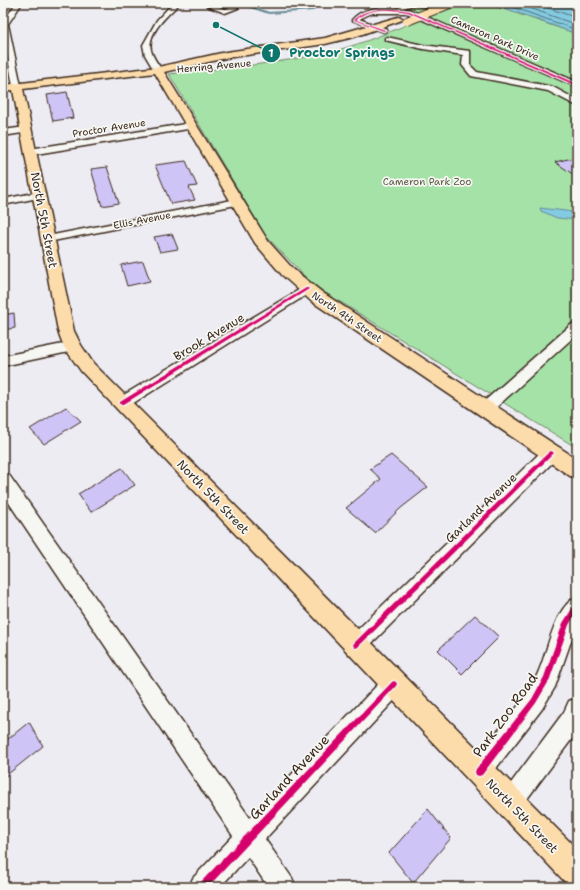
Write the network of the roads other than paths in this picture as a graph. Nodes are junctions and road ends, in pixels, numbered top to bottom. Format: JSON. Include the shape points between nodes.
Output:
{"nodes":[{"id":1,"x":19,"y":3,"type":"edge"},
{"id":2,"x":177,"y":3,"type":"edge"},
{"id":3,"x":441,"y":3,"type":"edge"},
{"id":4,"x":452,"y":3,"type":"edge"},
{"id":5,"x":371,"y":4,"type":"edge"},
{"id":6,"x":461,"y":4,"type":"dead end"},
{"id":7,"x":382,"y":10,"type":"junction"},
{"id":8,"x":398,"y":10,"type":"junction"},
{"id":9,"x":404,"y":20,"type":"junction"},
{"id":10,"x":4,"y":23,"type":"edge"},
{"id":11,"x":374,"y":28,"type":"junction"},
{"id":12,"x":385,"y":34,"type":"junction"},
{"id":13,"x":5,"y":38,"type":"edge"},
{"id":14,"x":317,"y":52,"type":"dead end"},
{"id":15,"x":211,"y":68,"type":"dead end"},
{"id":16,"x":158,"y":70,"type":"junction"},
{"id":17,"x":577,"y":84,"type":"edge"},
{"id":18,"x":10,"y":87,"type":"edge"},
{"id":19,"x":577,"y":103,"type":"edge"},
{"id":20,"x":191,"y":126,"type":"junction"},
{"id":21,"x":26,"y":130,"type":"junction"},
{"id":22,"x":3,"y":134,"type":"edge"},
{"id":23,"x":30,"y":152,"type":"junction"},
{"id":24,"x":39,"y":195,"type":"junction"},
{"id":25,"x":3,"y":202,"type":"edge"},
{"id":26,"x":237,"y":202,"type":"junction"},
{"id":27,"x":48,"y":239,"type":"junction"},
{"id":28,"x":307,"y":289,"type":"junction"},
{"id":29,"x":577,"y":327,"type":"edge"},
{"id":30,"x":73,"y":347,"type":"junction"},
{"id":31,"x":3,"y":361,"type":"edge"},
{"id":32,"x":122,"y":402,"type":"junction"},
{"id":33,"x":485,"y":409,"type":"junction"},
{"id":34,"x":552,"y":453,"type":"junction"},
{"id":35,"x":577,"y":470,"type":"edge"},
{"id":36,"x":3,"y":480,"type":"edge"},
{"id":37,"x":577,"y":606,"type":"edge"},
{"id":38,"x":356,"y":645,"type":"junction"},
{"id":39,"x":394,"y":684,"type":"junction"},
{"id":40,"x":577,"y":709,"type":"edge"},
{"id":41,"x":479,"y":772,"type":"junction"},
{"id":42,"x":510,"y":803,"type":"junction"},
{"id":43,"x":249,"y":837,"type":"junction"},
{"id":44,"x":577,"y":872,"type":"edge"},
{"id":45,"x":202,"y":887,"type":"edge"},
{"id":46,"x":284,"y":887,"type":"edge"}],
"edges":[{"from":1,"to":10,"type":"street"},
{"from":2,"to":16,"type":"street","name":"North 4th Street","via":[[168,8],[147,46],[148,54]]},
{"from":3,"to":9,"type":"main road","name":"Herring Avenue"},
{"from":4,"to":9,"type":"main road","name":"Herring Avenue","bridge":true},
{"from":5,"to":7,"type":"street"},
{"from":6,"to":8,"type":"street","via":[[438,6],[413,3],[403,5]]},
{"from":7,"to":8,"type":"street","name":"Cameron Park Drive"},
{"from":7,"to":11,"type":"street","name":"Cameron Park Drive","via":[[356,17],[355,20]]},
{"from":8,"to":17,"type":"street","name":"Cameron Park Drive","via":[[425,17]]},
{"from":9,"to":11,"type":"main road","name":"Herring Avenue"},
{"from":9,"to":12,"type":"main road","name":"Herring Avenue"},
{"from":10,"to":13,"type":"street","name":"North 5th Street"},
{"from":11,"to":12,"type":"street"},
{"from":11,"to":16,"type":"main road","name":"Herring Avenue","via":[[325,41],[233,54]]},
{"from":12,"to":14,"type":"main road","name":"Herring Avenue"},
{"from":12,"to":19,"type":"street","via":[[423,47],[466,53],[466,65],[474,74],[550,89]]},
{"from":13,"to":18,"type":"street","name":"North 5th Street"},
{"from":15,"to":16,"type":"main road","name":"Herring Avenue"},
{"from":16,"to":18,"type":"main road","name":"Herring Avenue"},
{"from":16,"to":20,"type":"main road","name":"North 4th Street"},
{"from":18,"to":21,"type":"main road","name":"North 5th Street"},
{"from":20,"to":23,"type":"street","name":"Proctor Avenue"},
{"from":20,"to":26,"type":"main road","name":"North 4th Street"},
{"from":21,"to":22,"type":"street"},
{"from":21,"to":23,"type":"main road","name":"North 5th Street"},
{"from":23,"to":24,"type":"main road","name":"North 5th Street"},
{"from":24,"to":25,"type":"street"},
{"from":24,"to":27,"type":"main road","name":"North 5th Street"},
{"from":26,"to":27,"type":"street","name":"Ellis Avenue"},
{"from":26,"to":28,"type":"main road","name":"North 4th Street","via":[[271,255]]},
{"from":27,"to":30,"type":"main road","name":"North 5th Street","via":[[66,331]]},
{"from":28,"to":32,"type":"street","name":"Brook Avenue"},
{"from":28,"to":33,"type":"main road","name":"North 4th Street"},
{"from":29,"to":33,"type":"street"},
{"from":30,"to":31,"type":"street"},
{"from":30,"to":32,"type":"main road","name":"North 5th Street","via":[[86,367]]},
{"from":32,"to":38,"type":"main road","name":"North 5th Street"},
{"from":33,"to":34,"type":"main road","name":"North 4th Street"},
{"from":34,"to":35,"type":"main road","name":"North 4th Street"},
{"from":34,"to":38,"type":"street","name":"Garland Avenue"},
{"from":36,"to":43,"type":"street"},
{"from":37,"to":41,"type":"street","name":"Park Zoo Road","via":[[566,623],[547,679],[534,701]]},
{"from":38,"to":39,"type":"main road","name":"North 5th Street"},
{"from":39,"to":41,"type":"main road","name":"North 5th Street"},
{"from":39,"to":43,"type":"street","name":"Garland Avenue"},
{"from":40,"to":42,"type":"street","via":[[572,720]]},
{"from":41,"to":42,"type":"main road","name":"North 5th Street"},
{"from":42,"to":44,"type":"main road","name":"North 5th Street"},
{"from":43,"to":45,"type":"street","name":"Garland Avenue"},
{"from":43,"to":46,"type":"street"}]}
